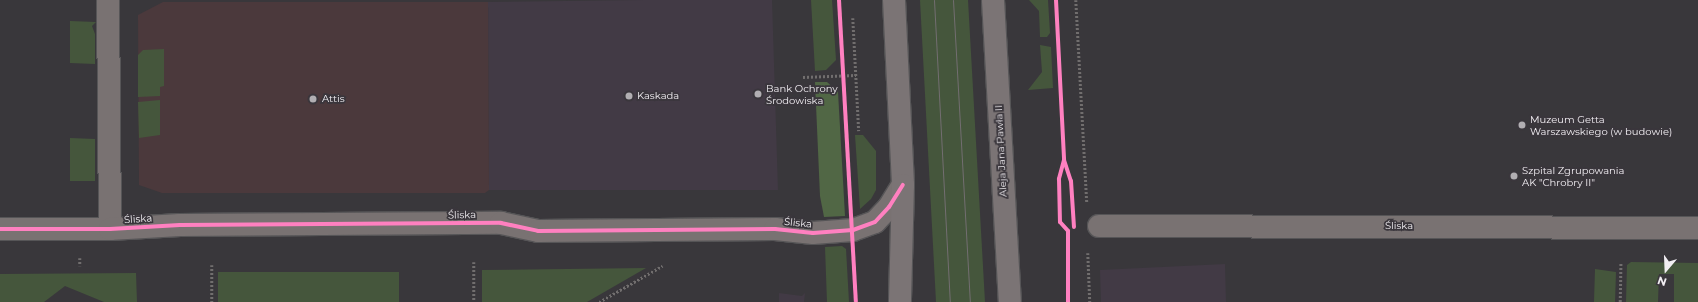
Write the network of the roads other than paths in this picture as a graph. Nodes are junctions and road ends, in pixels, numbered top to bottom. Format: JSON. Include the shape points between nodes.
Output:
{"nodes":[{"id":1,"x":108,"y":0,"type":"edge"},
{"id":2,"x":894,"y":0,"type":"edge"},
{"id":3,"x":993,"y":0,"type":"edge"},
{"id":4,"x":903,"y":185,"type":"junction"},
{"id":5,"x":1094,"y":227,"type":"road end"},
{"id":6,"x":1698,"y":228,"type":"edge"},
{"id":7,"x":0,"y":229,"type":"edge"},
{"id":8,"x":110,"y":229,"type":"junction"},
{"id":9,"x":900,"y":302,"type":"edge"},
{"id":10,"x":1010,"y":302,"type":"edge"}],
"edges":[{"from":1,"to":8,"type":"street"},
{"from":2,"to":4,"type":"main road"},
{"from":3,"to":10,"type":"main road","name":"Aleja Jana Pawła II"},
{"from":4,"to":8,"type":"street","name":"Śliska","via":[[889,207],[875,222],[860,229],[825,232],[803,233],[775,229],[538,231],[501,222],[180,225]]},
{"from":4,"to":9,"type":"main road"},
{"from":5,"to":6,"type":"street","name":"Śliska"},
{"from":7,"to":8,"type":"street","name":"Śliska"}]}
